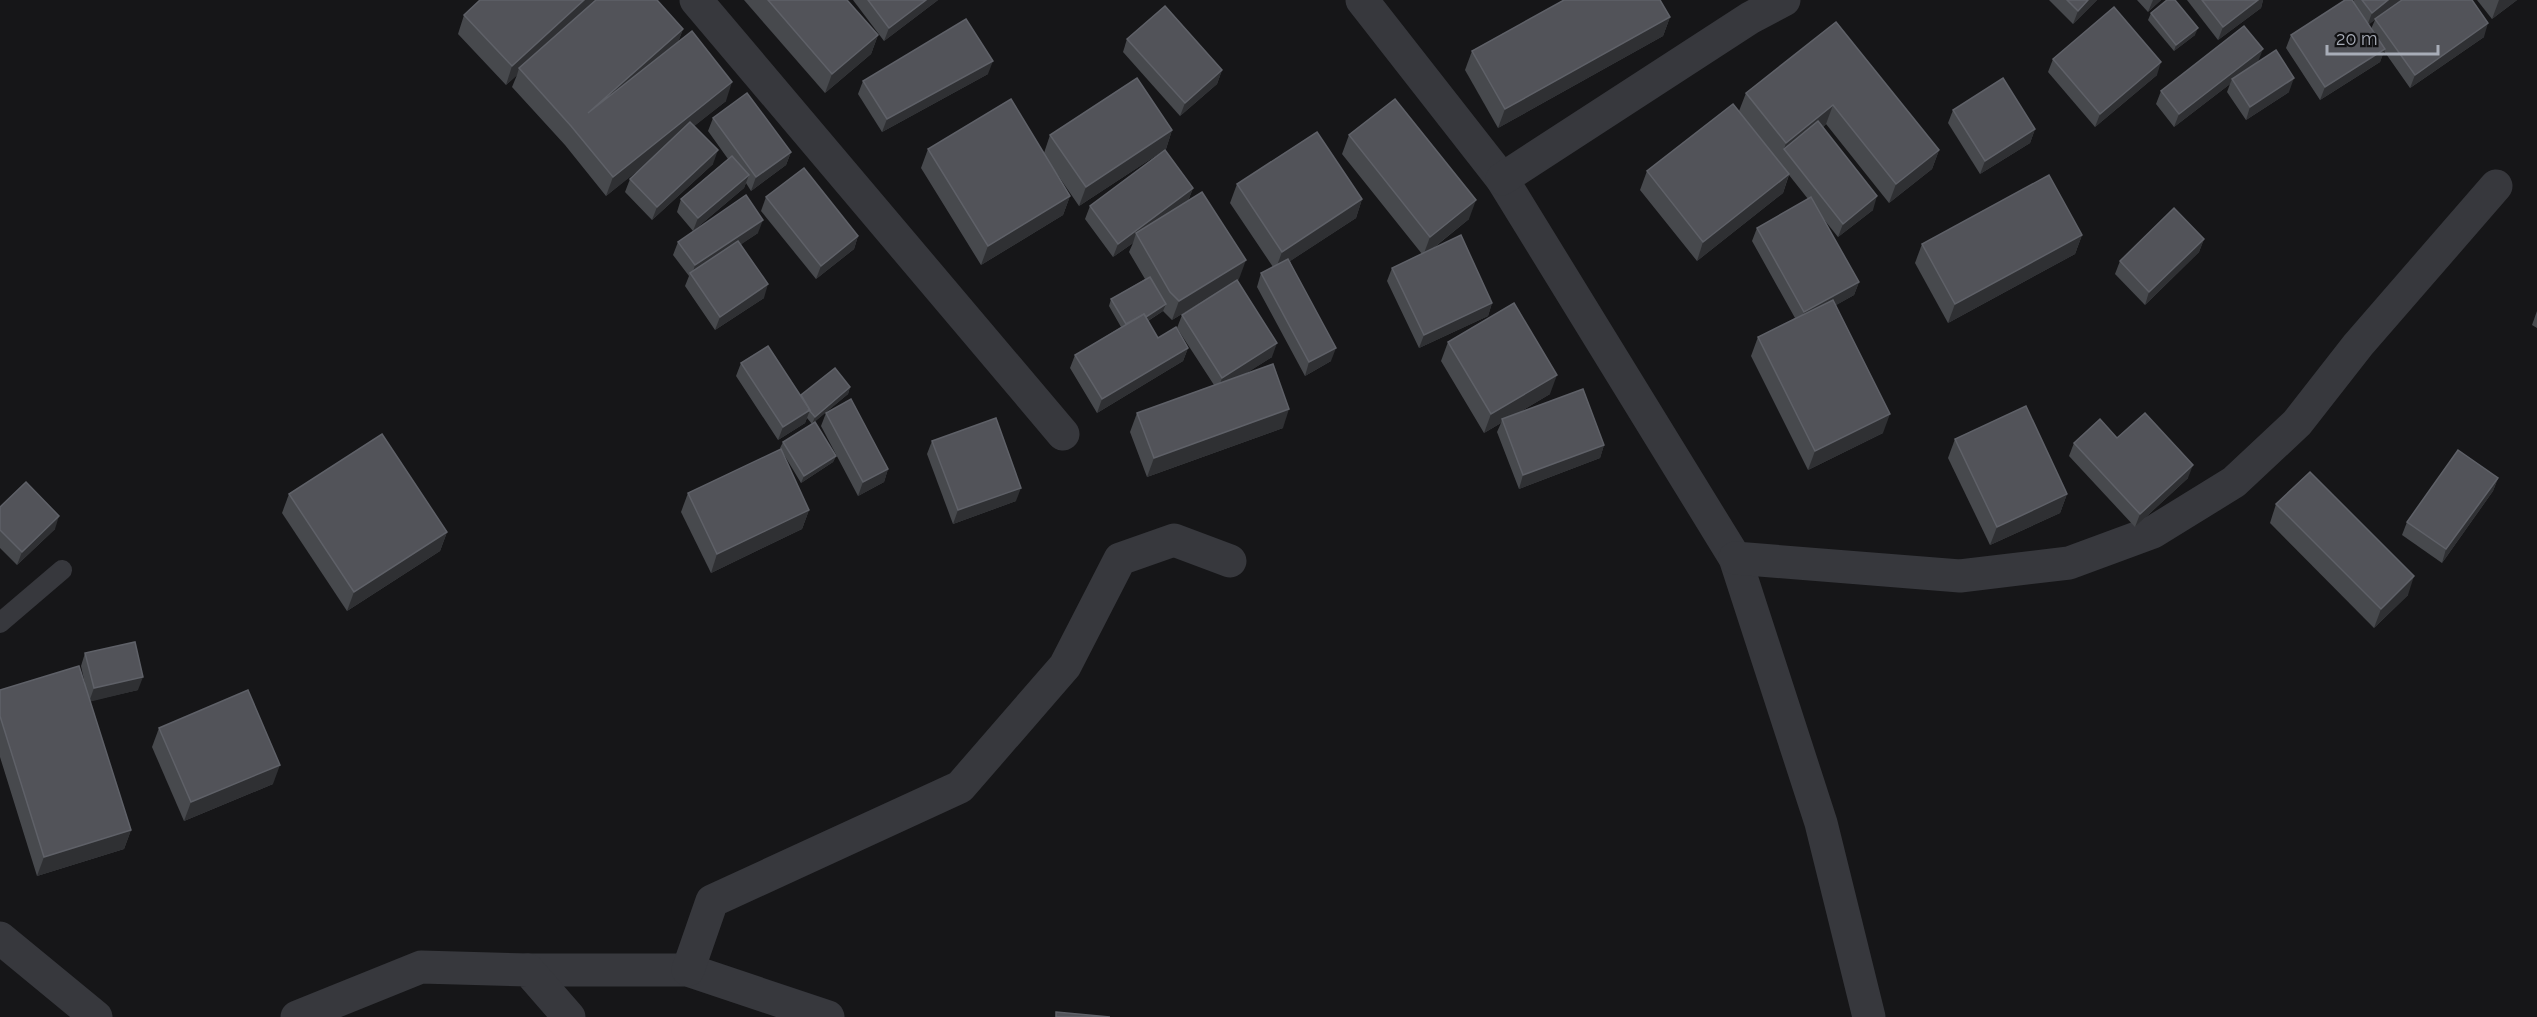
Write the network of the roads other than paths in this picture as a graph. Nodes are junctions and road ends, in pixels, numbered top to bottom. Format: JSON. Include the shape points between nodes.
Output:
{"nodes":[{"id":1,"x":696,"y":0,"type":"edge"},
{"id":2,"x":1362,"y":0,"type":"edge"},
{"id":3,"x":1784,"y":0,"type":"edge"},
{"id":4,"x":1502,"y":178,"type":"junction"},
{"id":5,"x":2496,"y":186,"type":"dead end"},
{"id":6,"x":1063,"y":434,"type":"dead end"},
{"id":7,"x":1735,"y":558,"type":"junction"},
{"id":8,"x":1230,"y":561,"type":"dead end"},
{"id":9,"x":63,"y":570,"type":"dead end"},
{"id":10,"x":0,"y":623,"type":"edge"},
{"id":11,"x":0,"y":938,"type":"edge"},
{"id":12,"x":528,"y":970,"type":"junction"},
{"id":13,"x":688,"y":970,"type":"junction"},
{"id":14,"x":96,"y":1017,"type":"edge"},
{"id":15,"x":297,"y":1017,"type":"edge"},
{"id":16,"x":569,"y":1017,"type":"edge"},
{"id":17,"x":828,"y":1017,"type":"edge"},
{"id":18,"x":1869,"y":1017,"type":"edge"}],
"edges":[{"from":1,"to":6,"type":"street"},
{"from":2,"to":4,"type":"street"},
{"from":3,"to":4,"type":"street"},
{"from":4,"to":7,"type":"street"},
{"from":5,"to":7,"type":"street","via":[[2358,345],[2297,423],[2234,482],[2153,532],[2070,563],[1960,576]]},
{"from":7,"to":18,"type":"street","via":[[1821,823]]},
{"from":8,"to":13,"type":"street","via":[[1174,540],[1120,559],[1065,666],[960,787],[712,901]]},
{"from":9,"to":10,"type":"lane"},
{"from":11,"to":14,"type":"street"},
{"from":12,"to":13,"type":"street"},
{"from":12,"to":15,"type":"street","via":[[421,967]]},
{"from":12,"to":16,"type":"street"},
{"from":13,"to":17,"type":"street"}]}
